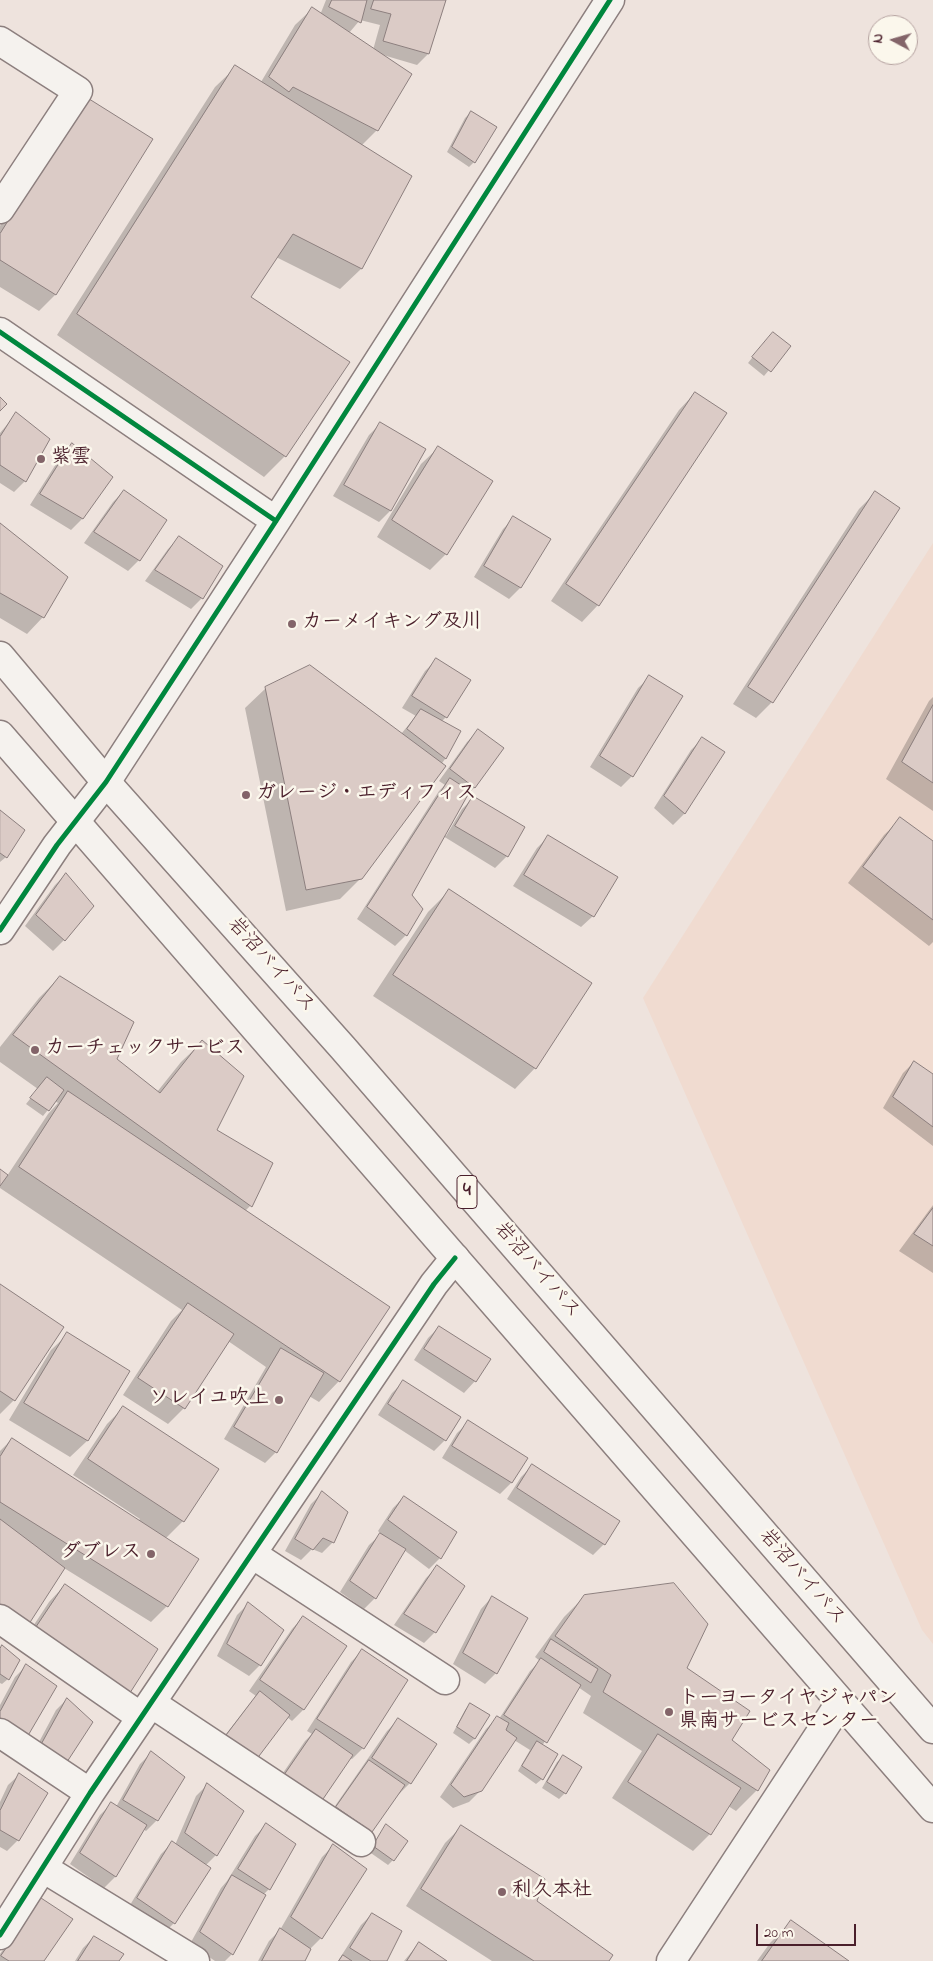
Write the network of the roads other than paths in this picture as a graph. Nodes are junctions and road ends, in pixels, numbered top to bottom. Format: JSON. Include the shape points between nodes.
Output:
{"nodes":[{"id":1,"x":610,"y":0,"type":"edge"},
{"id":2,"x":0,"y":41,"type":"edge"},
{"id":3,"x":0,"y":209,"type":"edge"},
{"id":4,"x":0,"y":332,"type":"edge"},
{"id":5,"x":276,"y":521,"type":"junction"},
{"id":6,"x":0,"y":656,"type":"edge"},
{"id":7,"x":0,"y":735,"type":"edge"},
{"id":8,"x":106,"y":782,"type":"junction"},
{"id":9,"x":76,"y":822,"type":"junction"},
{"id":10,"x":0,"y":930,"type":"edge"},
{"id":11,"x":455,"y":1258,"type":"junction"},
{"id":12,"x":252,"y":1554,"type":"junction"},
{"id":13,"x":0,"y":1619,"type":"edge"},
{"id":14,"x":446,"y":1680,"type":"dead end"},
{"id":15,"x":840,"y":1703,"type":"junction"},
{"id":16,"x":146,"y":1710,"type":"junction"},
{"id":17,"x":933,"y":1729,"type":"edge"},
{"id":18,"x":0,"y":1733,"type":"edge"},
{"id":19,"x":90,"y":1793,"type":"junction"},
{"id":20,"x":933,"y":1808,"type":"edge"},
{"id":21,"x":361,"y":1842,"type":"dead end"},
{"id":22,"x":43,"y":1868,"type":"junction"},
{"id":23,"x":0,"y":1935,"type":"edge"},
{"id":24,"x":195,"y":1961,"type":"edge"},
{"id":25,"x":671,"y":1961,"type":"edge"}],
"edges":[{"from":1,"to":5,"type":"main road"},
{"from":2,"to":3,"type":"main road","via":[[78,91]]},
{"from":4,"to":5,"type":"main road"},
{"from":5,"to":8,"type":"main road"},
{"from":6,"to":8,"type":"main road","name":"岩沼バイパス","number":"4"},
{"from":7,"to":9,"type":"main road"},
{"from":8,"to":9,"type":"main road"},
{"from":8,"to":17,"type":"main road","name":"岩沼バイパス","number":"4","via":[[343,1048]]},
{"from":9,"to":10,"type":"main road"},
{"from":9,"to":11,"type":"main road"},
{"from":11,"to":12,"type":"main road","via":[[434,1284]]},
{"from":11,"to":15,"type":"main road"},
{"from":12,"to":14,"type":"main road"},
{"from":12,"to":16,"type":"main road"},
{"from":13,"to":16,"type":"main road"},
{"from":15,"to":20,"type":"main road"},
{"from":15,"to":25,"type":"main road"},
{"from":16,"to":19,"type":"main road"},
{"from":16,"to":21,"type":"main road"},
{"from":18,"to":19,"type":"main road"},
{"from":19,"to":22,"type":"main road"},
{"from":22,"to":23,"type":"main road"},
{"from":22,"to":24,"type":"main road"}]}
